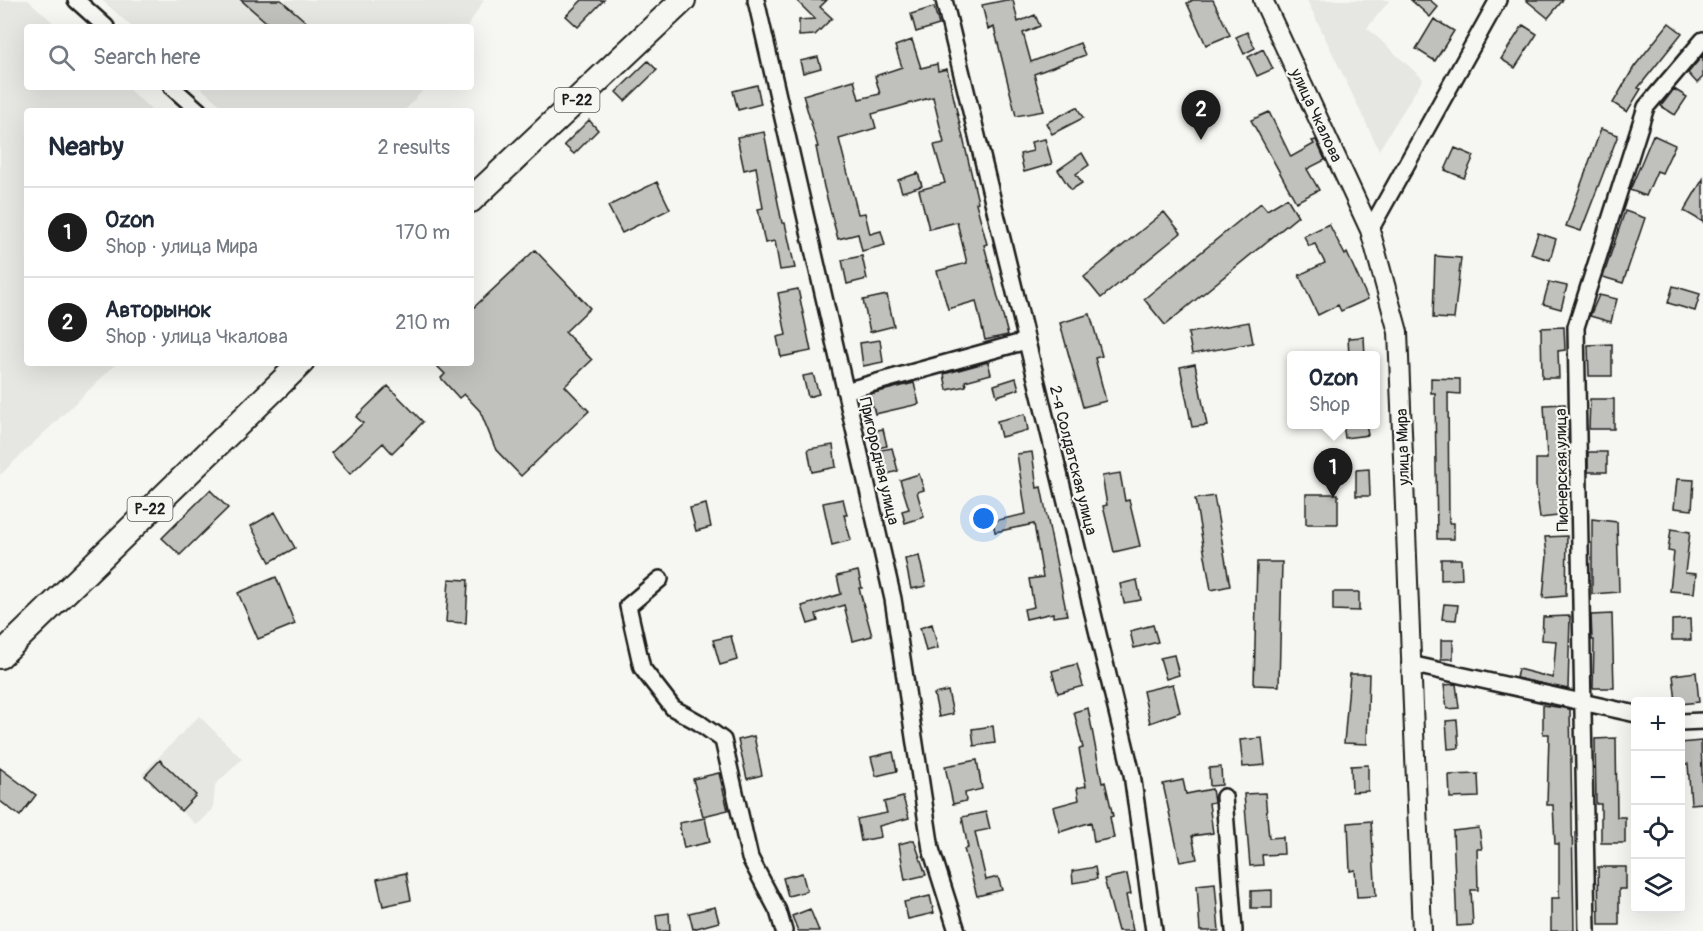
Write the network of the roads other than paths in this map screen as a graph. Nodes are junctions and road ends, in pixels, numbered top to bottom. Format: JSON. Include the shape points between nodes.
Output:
{"nodes":[{"id":1,"x":76,"y":0,"type":"edge"},
{"id":2,"x":683,"y":0,"type":"edge"},
{"id":3,"x":756,"y":0,"type":"edge"},
{"id":4,"x":944,"y":0,"type":"edge"},
{"id":5,"x":1263,"y":0,"type":"edge"},
{"id":6,"x":1498,"y":0,"type":"edge"},
{"id":7,"x":103,"y":24,"type":"edge"},
{"id":8,"x":1703,"y":40,"type":"edge"},
{"id":9,"x":175,"y":90,"type":"edge"},
{"id":10,"x":196,"y":108,"type":"edge"},
{"id":11,"x":474,"y":197,"type":"edge"},
{"id":12,"x":1370,"y":230,"type":"junction"},
{"id":13,"x":1026,"y":341,"type":"junction"},
{"id":14,"x":298,"y":366,"type":"edge"},
{"id":15,"x":845,"y":391,"type":"junction"},
{"id":16,"x":660,"y":579,"type":"dead end"},
{"id":17,"x":0,"y":656,"type":"edge"},
{"id":18,"x":1410,"y":664,"type":"junction"},
{"id":19,"x":1583,"y":704,"type":"junction"},
{"id":20,"x":1631,"y":713,"type":"edge"},
{"id":21,"x":1703,"y":721,"type":"edge"},
{"id":22,"x":1685,"y":722,"type":"edge"},
{"id":23,"x":1224,"y":797,"type":"dead end"},
{"id":24,"x":784,"y":931,"type":"edge"},
{"id":25,"x":957,"y":931,"type":"edge"},
{"id":26,"x":1154,"y":931,"type":"edge"},
{"id":27,"x":1234,"y":931,"type":"edge"},
{"id":28,"x":1422,"y":931,"type":"edge"},
{"id":29,"x":1587,"y":931,"type":"edge"}],
"edges":[{"from":1,"to":7,"type":"street"},
{"from":2,"to":11,"type":"highway","number":"Р-22"},
{"from":3,"to":15,"type":"street","name":"Пригородная улица"},
{"from":4,"to":13,"type":"street","name":"2-я Солдатская улица"},
{"from":5,"to":12,"type":"street","name":"улица Чкалова"},
{"from":6,"to":12,"type":"street"},
{"from":8,"to":19,"type":"street","name":"Пионерская улица","via":[[1646,107],[1576,327]]},
{"from":9,"to":10,"type":"street"},
{"from":12,"to":18,"type":"street","name":"улица Мира","via":[[1398,333]]},
{"from":13,"to":15,"type":"street"},
{"from":13,"to":26,"type":"street","name":"2-я Солдатская улица","via":[[1132,774]]},
{"from":14,"to":17,"type":"highway","number":"Р-22"},
{"from":15,"to":25,"type":"street","name":"Пригородная улица","via":[[893,599],[931,849]]},
{"from":16,"to":24,"type":"street","via":[[628,606],[642,668],[673,708],[723,740],[750,858],[778,911]]},
{"from":18,"to":19,"type":"street"},
{"from":18,"to":28,"type":"street","name":"улица Мира"},
{"from":19,"to":20,"type":"street"},
{"from":19,"to":29,"type":"street","name":"Пионерская улица"},
{"from":21,"to":22,"type":"street"},
{"from":23,"to":27,"type":"street"}]}
